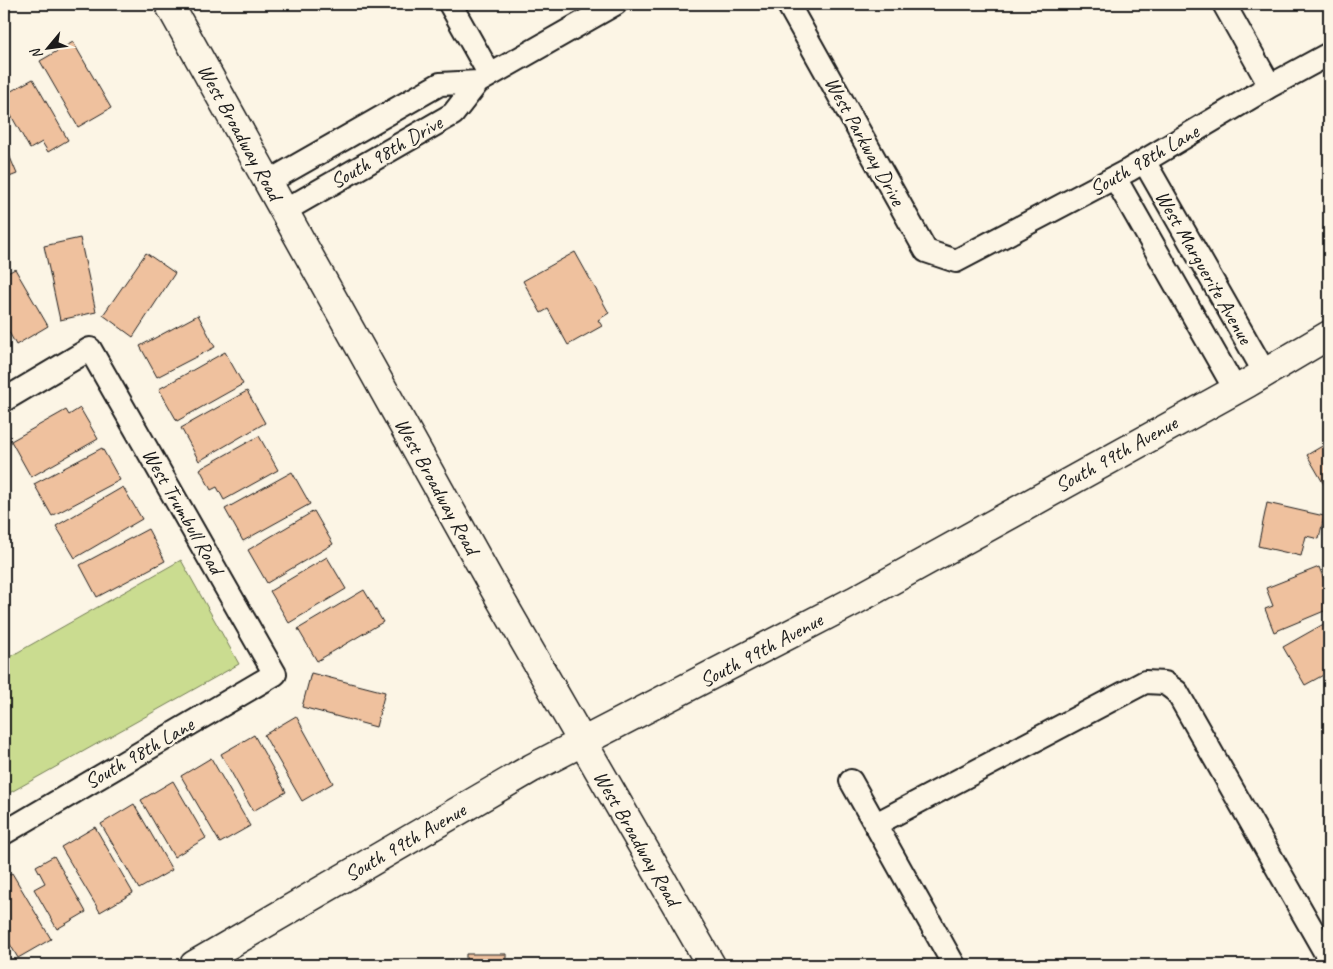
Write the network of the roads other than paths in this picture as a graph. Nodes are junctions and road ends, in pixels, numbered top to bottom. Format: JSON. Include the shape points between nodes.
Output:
{"nodes":[{"id":1,"x":169,"y":4,"type":"edge"},
{"id":2,"x":450,"y":4,"type":"edge"},
{"id":3,"x":615,"y":4,"type":"edge"},
{"id":4,"x":788,"y":4,"type":"edge"},
{"id":5,"x":1224,"y":4,"type":"edge"},
{"id":6,"x":1329,"y":54,"type":"edge"},
{"id":7,"x":484,"y":78,"type":"junction"},
{"id":8,"x":1270,"y":86,"type":"junction"},
{"id":9,"x":1144,"y":162,"type":"junction"},
{"id":10,"x":1115,"y":178,"type":"junction"},
{"id":11,"x":268,"y":182,"type":"junction"},
{"id":12,"x":284,"y":211,"type":"junction"},
{"id":13,"x":956,"y":261,"type":"joint"},
{"id":14,"x":1329,"y":335,"type":"edge"},
{"id":15,"x":1265,"y":372,"type":"junction"},
{"id":16,"x":1235,"y":390,"type":"junction"},
{"id":17,"x":4,"y":400,"type":"edge"},
{"id":18,"x":275,"y":674,"type":"joint"},
{"id":19,"x":581,"y":742,"type":"junction"},
{"id":20,"x":851,"y":781,"type":"dead end"},
{"id":21,"x":876,"y":824,"type":"junction"},
{"id":22,"x":4,"y":833,"type":"edge"},
{"id":23,"x":1329,"y":959,"type":"edge"},
{"id":24,"x":194,"y":965,"type":"edge"},
{"id":25,"x":710,"y":965,"type":"edge"},
{"id":26,"x":954,"y":965,"type":"edge"}],
"edges":[{"from":1,"to":11,"type":"main road","name":"West Broadway Road"},
{"from":2,"to":7,"type":"street"},
{"from":3,"to":7,"type":"street","name":"South 98th Drive"},
{"from":4,"to":13,"type":"street","name":"West Parkway Drive","via":[[926,251]]},
{"from":5,"to":8,"type":"street"},
{"from":6,"to":8,"type":"street","name":"South 98th Lane"},
{"from":7,"to":11,"type":"street","name":"South 98th Drive","via":[[440,84]]},
{"from":7,"to":12,"type":"street","name":"South 98th Drive","via":[[453,114]]},
{"from":8,"to":9,"type":"street","name":"South 98th Lane"},
{"from":9,"to":10,"type":"street","name":"South 98th Lane"},
{"from":9,"to":15,"type":"street","name":"West Marguerite Avenue"},
{"from":10,"to":13,"type":"street","name":"South 98th Lane"},
{"from":10,"to":16,"type":"street","name":"West Marguerite Avenue"},
{"from":11,"to":12,"type":"main road","name":"West Broadway Road"},
{"from":12,"to":19,"type":"main road","name":"West Broadway Road"},
{"from":14,"to":15,"type":"main road","name":"South 99th Avenue"},
{"from":15,"to":16,"type":"main road","name":"South 99th Avenue"},
{"from":16,"to":19,"type":"main road","name":"South 99th Avenue","via":[[854,601]]},
{"from":17,"to":18,"type":"street","name":"West Trumbull Road","via":[[90,349]]},
{"from":18,"to":22,"type":"street","name":"South 98th Lane"},
{"from":19,"to":24,"type":"main road","name":"South 99th Avenue"},
{"from":19,"to":25,"type":"main road","name":"West Broadway Road"},
{"from":20,"to":21,"type":"street"},
{"from":21,"to":23,"type":"street","via":[[1146,682],[1165,683],[1177,692]]},
{"from":21,"to":26,"type":"street"}]}
